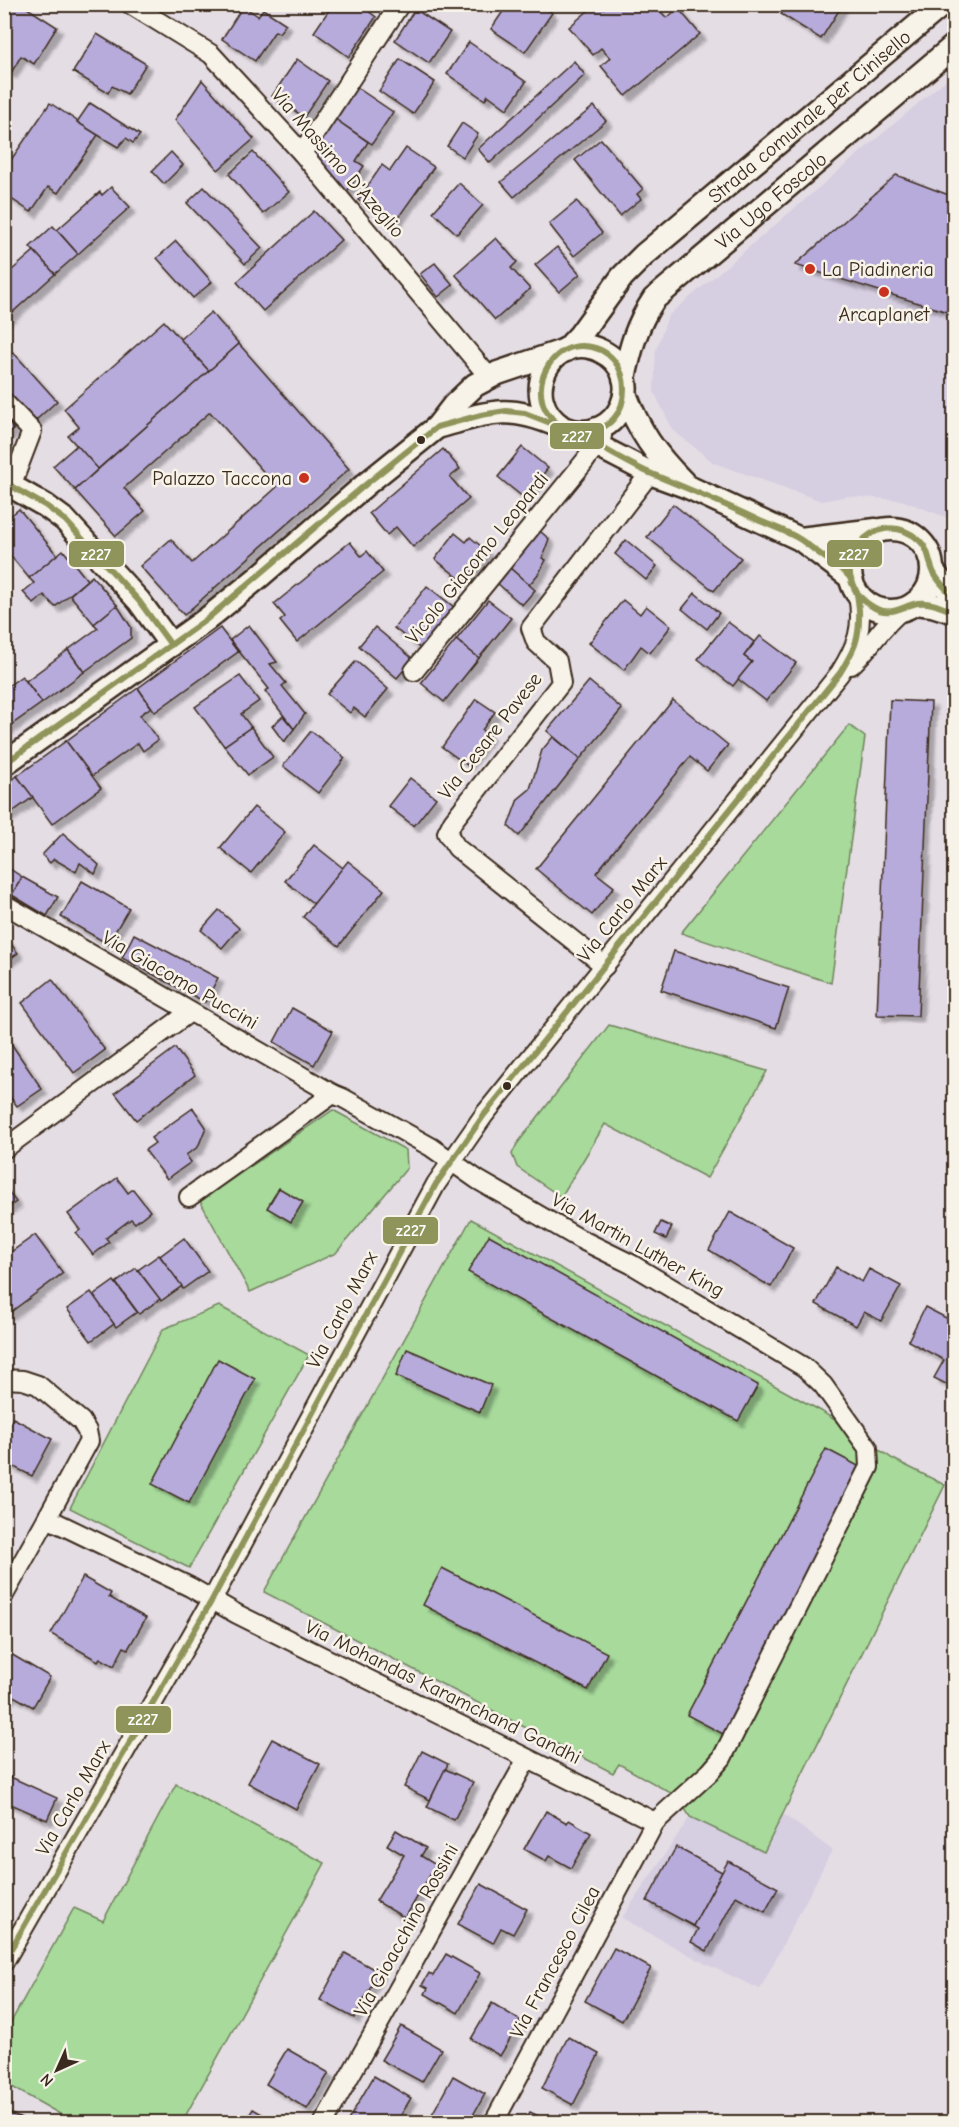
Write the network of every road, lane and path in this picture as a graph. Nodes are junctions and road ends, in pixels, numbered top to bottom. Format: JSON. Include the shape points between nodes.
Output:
{"nodes":[{"id":1,"x":130,"y":4,"type":"edge"},
{"id":2,"x":400,"y":4,"type":"edge"},
{"id":3,"x":943,"y":4,"type":"edge"},
{"id":4,"x":954,"y":46,"type":"edge"},
{"id":5,"x":302,"y":153,"type":"junction"},
{"id":6,"x":703,"y":206,"type":"joint"},
{"id":7,"x":564,"y":351,"type":"junction"},
{"id":8,"x":489,"y":377,"type":"junction"},
{"id":9,"x":625,"y":386,"type":"junction"},
{"id":10,"x":4,"y":402,"type":"edge"},
{"id":11,"x":617,"y":415,"type":"junction"},
{"id":12,"x":437,"y":427,"type":"junction"},
{"id":13,"x":564,"y":428,"type":"junction"},
{"id":14,"x":596,"y":444,"type":"junction"},
{"id":15,"x":650,"y":473,"type":"junction"},
{"id":16,"x":8,"y":484,"type":"edge"},
{"id":17,"x":688,"y":487,"type":"junction"},
{"id":18,"x":876,"y":530,"type":"junction"},
{"id":19,"x":800,"y":539,"type":"junction"},
{"id":20,"x":933,"y":571,"type":"junction"},
{"id":21,"x":854,"y":586,"type":"junction"},
{"id":22,"x":954,"y":598,"type":"edge"},
{"id":23,"x":908,"y":607,"type":"junction"},
{"id":24,"x":954,"y":612,"type":"edge"},
{"id":25,"x":171,"y":645,"type":"junction"},
{"id":26,"x":414,"y":671,"type":"dead end"},
{"id":27,"x":840,"y":674,"type":"junction"},
{"id":28,"x":4,"y":764,"type":"edge"},
{"id":29,"x":4,"y":904,"type":"edge"},
{"id":30,"x":605,"y":966,"type":"junction"},
{"id":31,"x":190,"y":1012,"type":"junction"},
{"id":32,"x":333,"y":1094,"type":"junction"},
{"id":33,"x":4,"y":1149,"type":"edge"},
{"id":34,"x":451,"y":1161,"type":"junction"},
{"id":35,"x":189,"y":1197,"type":"dead end"},
{"id":36,"x":4,"y":1379,"type":"edge"},
{"id":37,"x":47,"y":1518,"type":"junction"},
{"id":38,"x":4,"y":1595,"type":"edge"},
{"id":39,"x":212,"y":1600,"type":"junction"},
{"id":40,"x":526,"y":1759,"type":"junction"},
{"id":41,"x":655,"y":1822,"type":"junction"},
{"id":42,"x":4,"y":1962,"type":"edge"},
{"id":43,"x":324,"y":2122,"type":"edge"},
{"id":44,"x":494,"y":2122,"type":"edge"}],
"edges":[{"from":1,"to":5,"type":"street","name":"Via Massimo D'Azeglio","via":[[211,54]]},
{"from":2,"to":5,"type":"street"},
{"from":3,"to":6,"type":"street","name":"Strada comunale per Cinisello"},
{"from":4,"to":9,"type":"street","name":"Via Ugo Foscolo","via":[[654,299],[632,339]]},
{"from":5,"to":8,"type":"street","name":"Via Massimo D'Azeglio"},
{"from":6,"to":7,"type":"street","name":"Via Ugo Foscolo","via":[[622,277]]},
{"from":7,"to":8,"type":"street"},
{"from":7,"to":9,"type":"street","via":[[586,347],[600,350],[613,358]]},
{"from":7,"to":13,"type":"street","via":[[547,365],[540,388],[546,411]]},
{"from":8,"to":12,"type":"street","via":[[465,393]]},
{"from":9,"to":11,"type":"street"},
{"from":9,"to":17,"type":"street","via":[[636,423]]},
{"from":10,"to":16,"type":"street","via":[[33,431]]},
{"from":11,"to":13,"type":"street","via":[[596,430]]},
{"from":11,"to":14,"type":"street","name":"Vicolo Giacomo Leopardi"},
{"from":12,"to":13,"type":"street","via":[[506,411],[525,413]]},
{"from":12,"to":25,"type":"street","via":[[260,576]]},
{"from":13,"to":14,"type":"street"},
{"from":14,"to":15,"type":"street"},
{"from":14,"to":26,"type":"street","name":"Vicolo Giacomo Leopardi"},
{"from":15,"to":17,"type":"street"},
{"from":15,"to":30,"type":"street","name":"Via Cesare Pavese","via":[[531,628],[536,642],[557,661],[561,683],[447,833],[457,848]]},
{"from":16,"to":25,"type":"street","via":[[65,520],[139,601]]},
{"from":17,"to":19,"type":"street"},
{"from":18,"to":19,"type":"street"},
{"from":18,"to":20,"type":"street","via":[[900,530],[913,535],[924,545]]},
{"from":18,"to":21,"type":"street","via":[[854,549],[849,563]]},
{"from":19,"to":21,"type":"street"},
{"from":20,"to":22,"type":"street"},
{"from":20,"to":23,"type":"street","via":[[922,599]]},
{"from":21,"to":23,"type":"street","via":[[873,608],[888,612]]},
{"from":21,"to":27,"type":"street","name":"Via Carlo Marx","via":[[860,631]]},
{"from":23,"to":24,"type":"street","via":[[932,604]]},
{"from":23,"to":27,"type":"street","name":"Via Carlo Marx","via":[[887,623],[863,654]]},
{"from":25,"to":28,"type":"street"},
{"from":27,"to":30,"type":"street","name":"Via Carlo Marx"},
{"from":29,"to":31,"type":"street","name":"Via Giacomo Puccini"},
{"from":30,"to":34,"type":"street","name":"Via Carlo Marx"},
{"from":31,"to":32,"type":"street","name":"Via Giacomo Puccini"},
{"from":31,"to":33,"type":"street"},
{"from":32,"to":34,"type":"street","name":"Via Giacomo Puccini"},
{"from":32,"to":35,"type":"street"},
{"from":34,"to":39,"type":"street","name":"Via Carlo Marx"},
{"from":34,"to":41,"type":"street","name":"Via Martin Luther King","via":[[804,1367],[823,1385],[868,1448],[869,1467],[723,1758]]},
{"from":36,"to":37,"type":"street","via":[[38,1385],[81,1421],[87,1431],[89,1441]]},
{"from":37,"to":38,"type":"street"},
{"from":37,"to":39,"type":"street","name":"Via Mohandas Karamchand Gandhi"},
{"from":39,"to":40,"type":"street","name":"Via Mohandas Karamchand Gandhi"},
{"from":39,"to":42,"type":"street","name":"Via Carlo Marx"},
{"from":40,"to":41,"type":"street","name":"Via Mohandas Karamchand Gandhi"},
{"from":40,"to":43,"type":"street","name":"Via Gioacchino Rossini"},
{"from":41,"to":44,"type":"street","name":"Via Francesco Cilea"}]}
